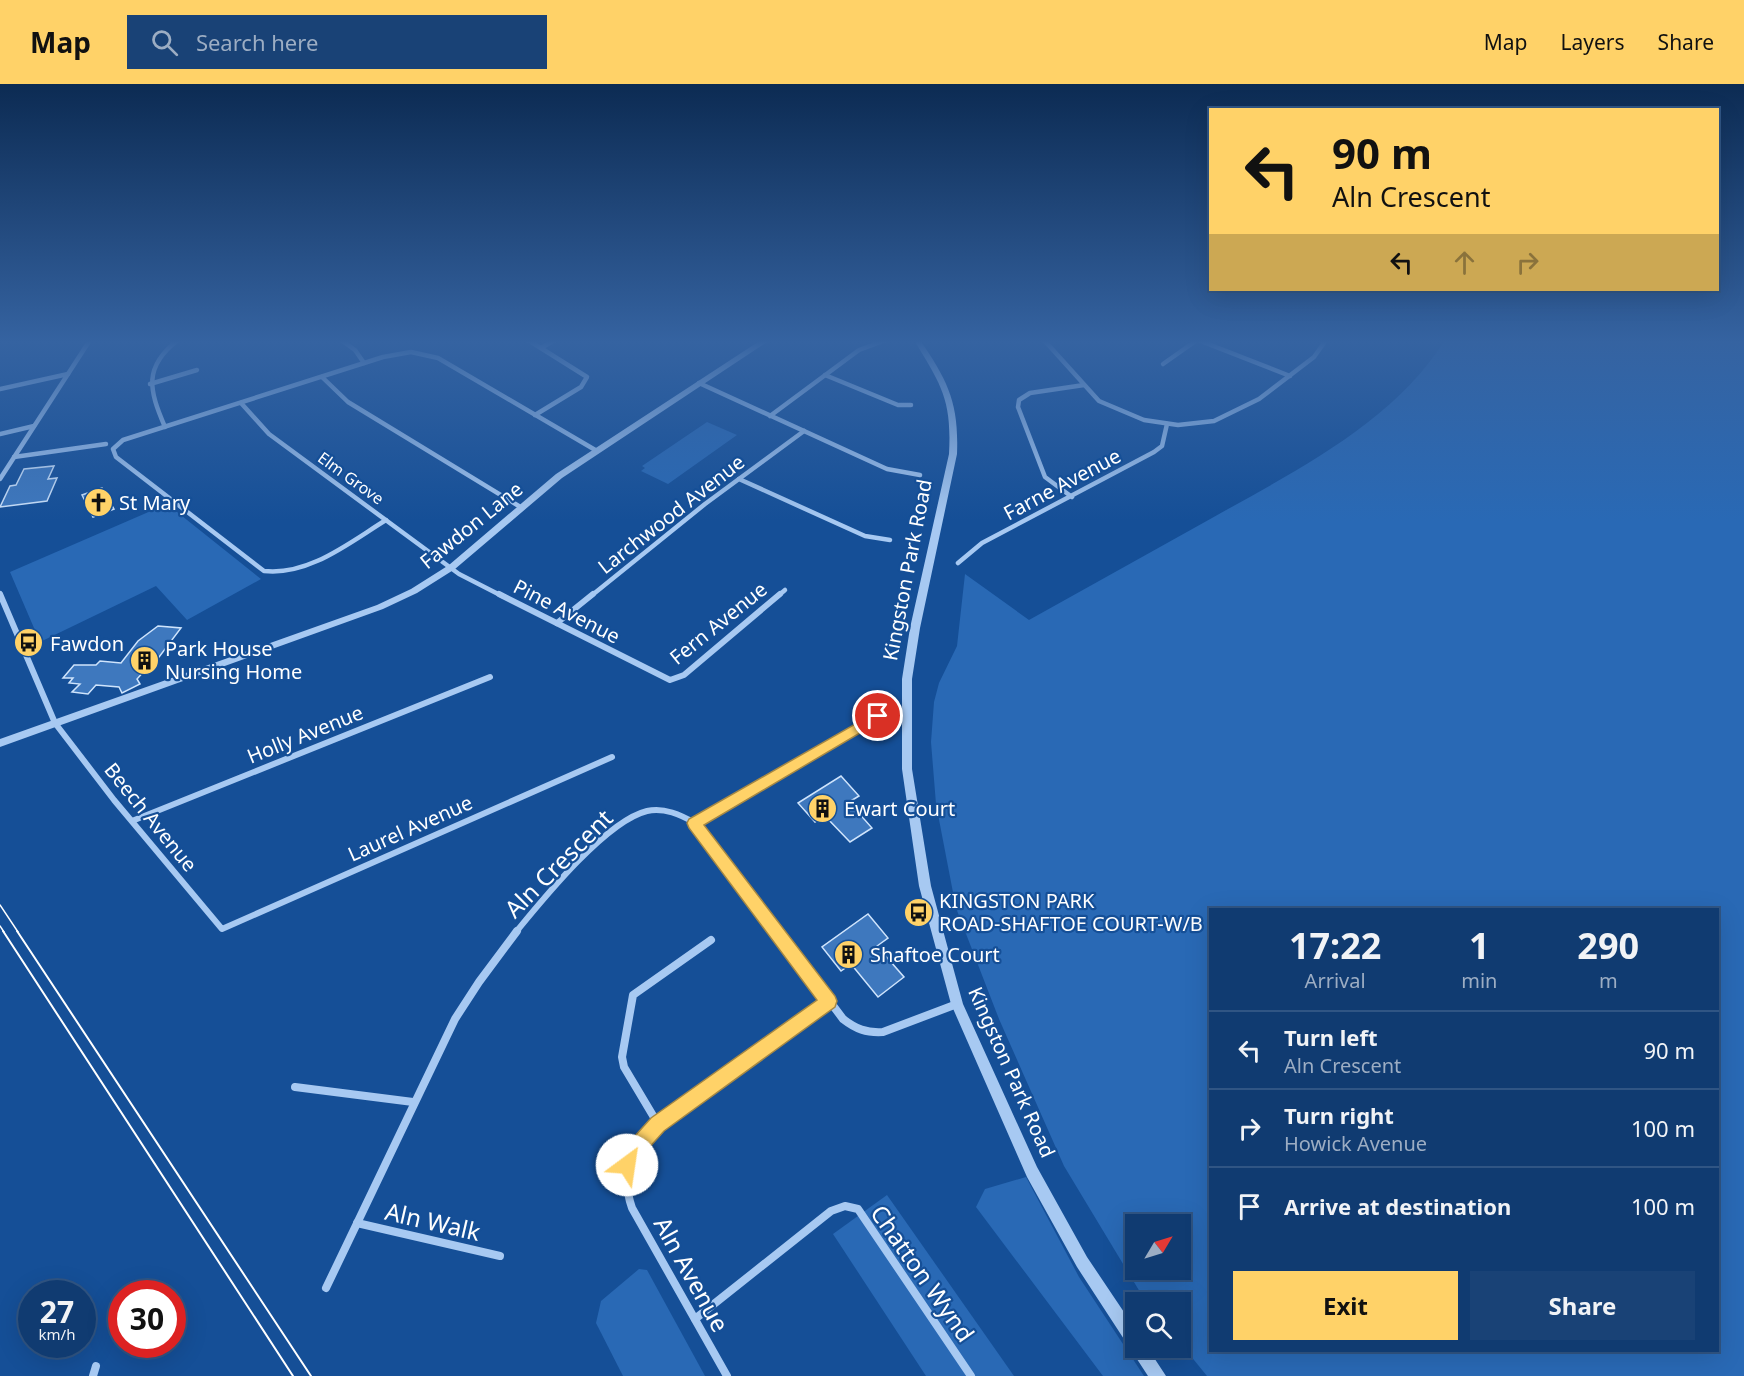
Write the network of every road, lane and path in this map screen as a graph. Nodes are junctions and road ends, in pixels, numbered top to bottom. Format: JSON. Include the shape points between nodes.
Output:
{"nodes":[{"id":1,"x":51,"y":400,"type":"edge"},
{"id":2,"x":153,"y":400,"type":"edge"},
{"id":3,"x":249,"y":400,"type":"edge"},
{"id":4,"x":346,"y":400,"type":"edge"},
{"id":5,"x":510,"y":400,"type":"edge"},
{"id":6,"x":559,"y":400,"type":"edge"},
{"id":7,"x":674,"y":400,"type":"edge"},
{"id":8,"x":735,"y":400,"type":"edge"},
{"id":9,"x":791,"y":400,"type":"edge"},
{"id":10,"x":887,"y":400,"type":"edge"},
{"id":11,"x":950,"y":400,"type":"edge"},
{"id":12,"x":1019,"y":400,"type":"edge"},
{"id":13,"x":1099,"y":400,"type":"edge"},
{"id":14,"x":1256,"y":400,"type":"edge"},
{"id":15,"x":241,"y":403,"type":"junction"},
{"id":16,"x":911,"y":405,"type":"dead end"},
{"id":17,"x":535,"y":415,"type":"junction"},
{"id":18,"x":770,"y":416,"type":"junction"},
{"id":19,"x":1167,"y":424,"type":"junction"},
{"id":20,"x":34,"y":426,"type":"junction"},
{"id":21,"x":165,"y":427,"type":"junction"},
{"id":22,"x":804,"y":431,"type":"junction"},
{"id":23,"x":0,"y":434,"type":"edge"},
{"id":24,"x":105,"y":444,"type":"dead end"},
{"id":25,"x":597,"y":451,"type":"junction"},
{"id":26,"x":14,"y":457,"type":"junction"},
{"id":27,"x":920,"y":475,"type":"dead end"},
{"id":28,"x":0,"y":479,"type":"edge"},
{"id":29,"x":739,"y":479,"type":"junction"},
{"id":30,"x":1072,"y":497,"type":"junction"},
{"id":31,"x":522,"y":508,"type":"junction"},
{"id":32,"x":386,"y":520,"type":"junction"},
{"id":33,"x":890,"y":540,"type":"dead end"},
{"id":34,"x":958,"y":563,"type":"dead end"},
{"id":35,"x":452,"y":567,"type":"junction"},
{"id":36,"x":785,"y":590,"type":"dead end"},
{"id":37,"x":0,"y":593,"type":"edge"},
{"id":38,"x":557,"y":623,"type":"junction"},
{"id":39,"x":490,"y":677,"type":"dead end"},
{"id":40,"x":670,"y":680,"type":"joint"},
{"id":41,"x":878,"y":716,"type":"dead end"},
{"id":42,"x":56,"y":723,"type":"junction"},
{"id":43,"x":0,"y":743,"type":"edge"},
{"id":44,"x":612,"y":757,"type":"dead end"},
{"id":45,"x":132,"y":821,"type":"junction"},
{"id":46,"x":695,"y":823,"type":"junction"},
{"id":47,"x":222,"y":929,"type":"joint"},
{"id":48,"x":711,"y":940,"type":"dead end"},
{"id":49,"x":829,"y":1001,"type":"junction"},
{"id":50,"x":957,"y":1004,"type":"junction"},
{"id":51,"x":295,"y":1087,"type":"dead end"},
{"id":52,"x":413,"y":1102,"type":"junction"},
{"id":53,"x":658,"y":1124,"type":"junction"},
{"id":54,"x":357,"y":1223,"type":"junction"},
{"id":55,"x":500,"y":1256,"type":"dead end"},
{"id":56,"x":326,"y":1288,"type":"dead end"},
{"id":57,"x":695,"y":1319,"type":"junction"},
{"id":58,"x":1125,"y":1329,"type":"edge"},
{"id":59,"x":1145,"y":1358,"type":"edge"},
{"id":60,"x":727,"y":1376,"type":"edge"},
{"id":61,"x":971,"y":1376,"type":"edge"},
{"id":62,"x":1158,"y":1376,"type":"edge"}],
"edges":[{"from":1,"to":20,"type":"street"},
{"from":2,"to":21,"type":"street"},
{"from":3,"to":15,"type":"street"},
{"from":4,"to":31,"type":"street"},
{"from":5,"to":17,"type":"street"},
{"from":6,"to":17,"type":"street"},
{"from":7,"to":25,"type":"street","name":"Fawdon Lane"},
{"from":8,"to":18,"type":"street"},
{"from":9,"to":18,"type":"street"},
{"from":10,"to":16,"type":"street"},
{"from":11,"to":50,"type":"street","name":"Kingston Park Road","via":[[955,429],[953,454],[910,656],[906,713],[907,769],[925,886]]},
{"from":12,"to":30,"type":"street","via":[[1018,407],[1045,477]]},
{"from":13,"to":19,"type":"street","via":[[1144,420]]},
{"from":14,"to":19,"type":"street","via":[[1214,421]]},
{"from":15,"to":21,"type":"street"},
{"from":15,"to":32,"type":"street","name":"Elm Grove","via":[[269,434]]},
{"from":17,"to":25,"type":"street"},
{"from":18,"to":22,"type":"street"},
{"from":19,"to":30,"type":"street","name":"Farne Avenue","via":[[1162,446]]},
{"from":20,"to":23,"type":"street"},
{"from":20,"to":26,"type":"street"},
{"from":21,"to":32,"type":"street","via":[[115,444],[116,457],[264,571],[301,568]]},
{"from":22,"to":27,"type":"street","via":[[887,469]]},
{"from":22,"to":29,"type":"street","name":"Larchwood Avenue"},
{"from":24,"to":26,"type":"street"},
{"from":25,"to":31,"type":"street","name":"Fawdon Lane","via":[[559,476]]},
{"from":26,"to":28,"type":"street"},
{"from":29,"to":33,"type":"street","via":[[865,536]]},
{"from":29,"to":38,"type":"street","name":"Larchwood Avenue"},
{"from":30,"to":34,"type":"street","name":"Farne Avenue","via":[[982,543]]},
{"from":31,"to":35,"type":"street","name":"Fawdon Lane"},
{"from":32,"to":35,"type":"street","name":"Elm Grove"},
{"from":35,"to":38,"type":"street","name":"Pine Avenue"},
{"from":35,"to":42,"type":"street","name":"Fawdon Lane","via":[[380,607]]},
{"from":36,"to":40,"type":"street","name":"Fern Avenue","via":[[684,675]]},
{"from":37,"to":42,"type":"street","name":"Beech Avenue"},
{"from":38,"to":40,"type":"street","name":"Pine Avenue"},
{"from":39,"to":45,"type":"street","name":"Holly Avenue"},
{"from":41,"to":46,"type":"street"},
{"from":42,"to":43,"type":"street","name":"Fawdon Lane"},
{"from":42,"to":45,"type":"street","name":"Beech Avenue"},
{"from":44,"to":47,"type":"street","name":"Laurel Avenue"},
{"from":45,"to":47,"type":"street","name":"Beech Avenue"},
{"from":46,"to":49,"type":"street","name":"Aln Crescent"},
{"from":46,"to":52,"type":"street","name":"Aln Crescent","via":[[682,815],[654,810],[631,817],[603,839],[552,890],[464,1002]]},
{"from":48,"to":53,"type":"street","via":[[633,995],[622,1057]]},
{"from":49,"to":50,"type":"street","name":"Aln Crescent","via":[[849,1023],[870,1033],[883,1032]]},
{"from":49,"to":53,"type":"street","name":"Aln Avenue"},
{"from":50,"to":58,"type":"street","name":"Kingston Park Road","via":[[1032,1172]]},
{"from":51,"to":52,"type":"street"},
{"from":52,"to":54,"type":"street","name":"Aln Crescent"},
{"from":53,"to":57,"type":"street","name":"Aln Avenue","via":[[632,1152],[627,1165],[627,1193]]},
{"from":54,"to":55,"type":"street","name":"Aln Walk"},
{"from":54,"to":56,"type":"street","name":"Aln Crescent"},
{"from":57,"to":60,"type":"street","name":"Aln Avenue"},
{"from":57,"to":61,"type":"street","name":"Chatton Wynd","via":[[837,1206],[848,1204],[858,1209]]},
{"from":59,"to":62,"type":"street","name":"Kingston Park Road"}]}
